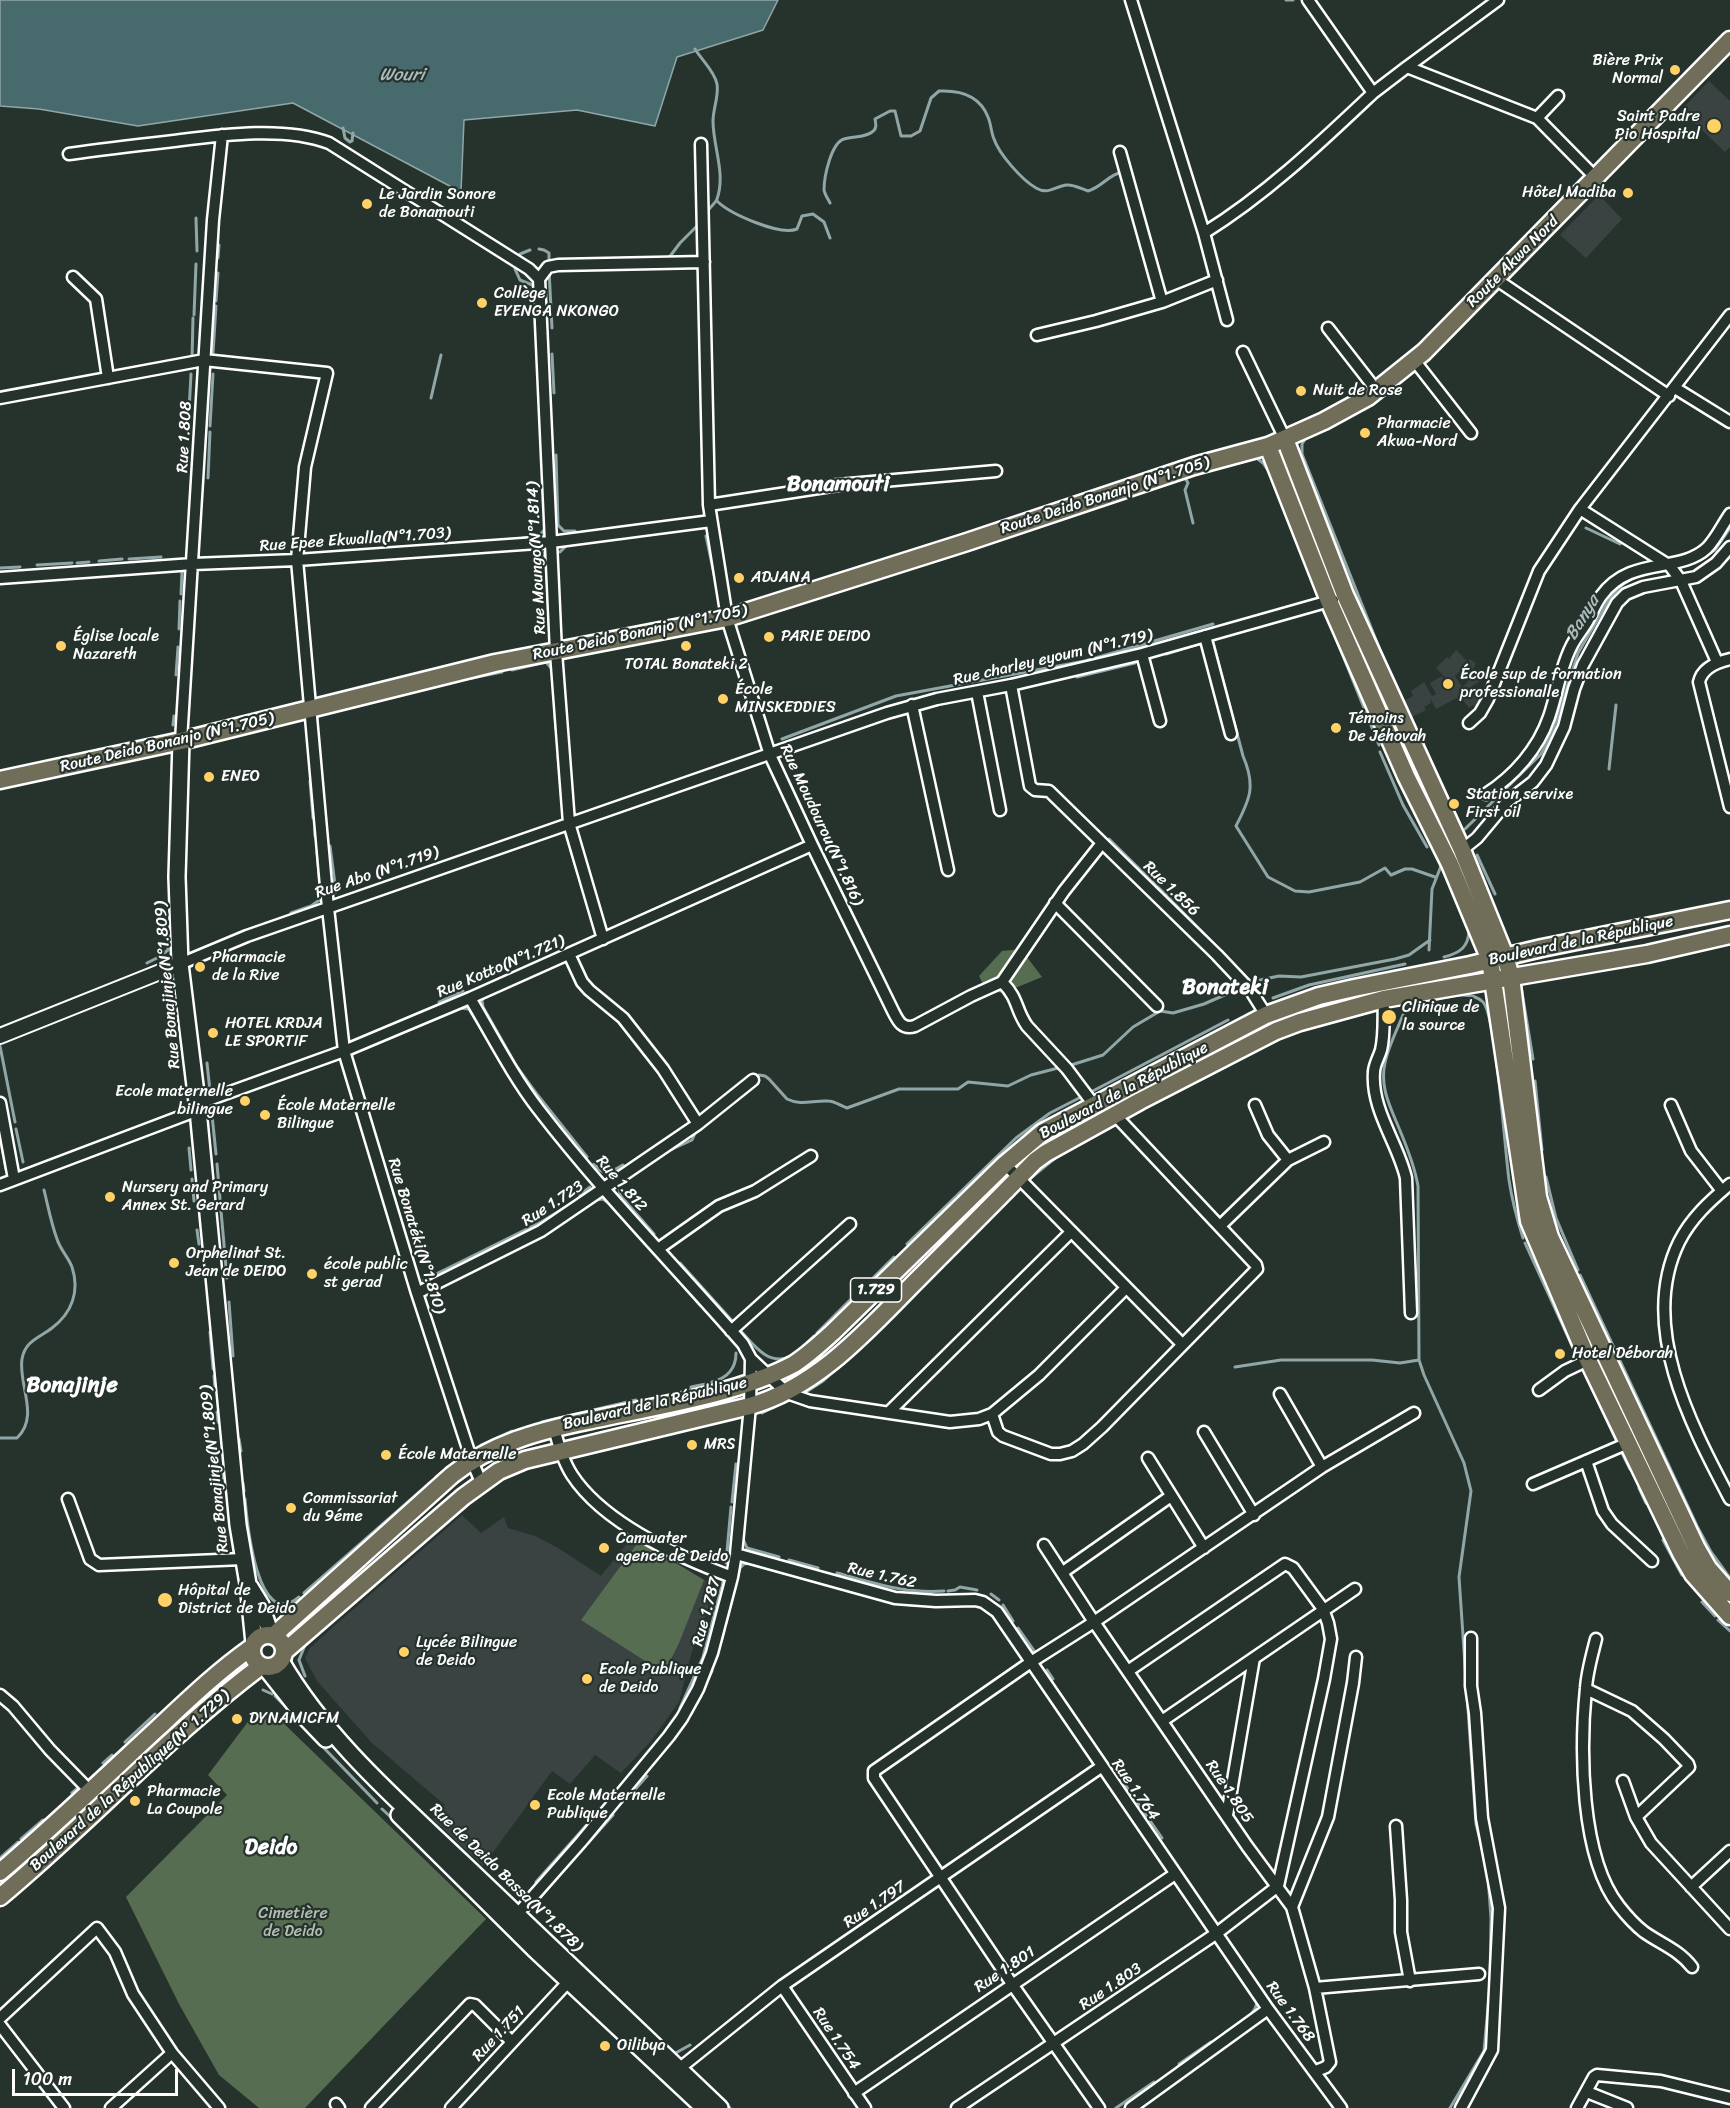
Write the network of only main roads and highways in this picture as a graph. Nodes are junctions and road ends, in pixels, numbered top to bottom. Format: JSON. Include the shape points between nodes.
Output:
{"nodes":[{"id":1,"x":1730,"y":40,"type":"edge"},
{"id":2,"x":1285,"y":440,"type":"junction"},
{"id":3,"x":1268,"y":446,"type":"junction"},
{"id":4,"x":1337,"y":598,"type":"junction"},
{"id":5,"x":181,"y":741,"type":"junction"},
{"id":6,"x":0,"y":780,"type":"edge"},
{"id":7,"x":1730,"y":909,"type":"edge"},
{"id":8,"x":1730,"y":935,"type":"edge"},
{"id":9,"x":1480,"y":938,"type":"junction"},
{"id":10,"x":1498,"y":958,"type":"junction"},
{"id":11,"x":1458,"y":968,"type":"junction"},
{"id":12,"x":1502,"y":978,"type":"junction"},
{"id":13,"x":1462,"y":985,"type":"junction"},
{"id":14,"x":1498,"y":1009,"type":"junction"},
{"id":15,"x":663,"y":1404,"type":"junction"},
{"id":16,"x":667,"y":1426,"type":"junction"},
{"id":17,"x":248,"y":1584,"type":"junction"},
{"id":18,"x":1730,"y":1593,"type":"edge"},
{"id":19,"x":1730,"y":1616,"type":"edge"},
{"id":20,"x":272,"y":1636,"type":"junction"},
{"id":21,"x":253,"y":1645,"type":"junction"},
{"id":22,"x":273,"y":1662,"type":"junction"},
{"id":23,"x":0,"y":1872,"type":"edge"},
{"id":24,"x":0,"y":1897,"type":"edge"},
{"id":25,"x":512,"y":1919,"type":"junction"},
{"id":26,"x":674,"y":2072,"type":"junction"},
{"id":27,"x":704,"y":2108,"type":"edge"},
{"id":28,"x":720,"y":2108,"type":"edge"}],
"edges":[{"from":1,"to":2,"type":"main road","name":"Route Akwa Nord","via":[[1414,360],[1377,391]]},
{"from":2,"to":3,"type":"main road","name":"Route Akwa Nord"},
{"from":2,"to":4,"type":"main road"},
{"from":3,"to":4,"type":"main road"},
{"from":3,"to":5,"type":"main road","name":"Route Deido Bonanjo (N°1.705)","via":[[1194,466],[727,618],[486,665]]},
{"from":4,"to":9,"type":"main road","via":[[1406,776],[1450,864]]},
{"from":4,"to":10,"type":"main road","via":[[1462,850]]},
{"from":5,"to":6,"type":"main road","name":"Route Deido Bonanjo (N°1.705)"},
{"from":5,"to":17,"type":"main road","name":"Rue Bonajinje(N°1.809)","via":[[177,877],[180,964]]},
{"from":7,"to":10,"type":"main road","name":"Boulevard de la République"},
{"from":8,"to":12,"type":"main road","name":"Boulevard de la République","via":[[1647,954]]},
{"from":9,"to":10,"type":"main road"},
{"from":9,"to":11,"type":"main road"},
{"from":10,"to":11,"type":"main road","name":"Boulevard de la République","number":"1.729"},
{"from":10,"to":12,"type":"main road"},
{"from":11,"to":15,"type":"main road","name":"Boulevard de la République","number":"1.729","via":[[1319,996],[1266,1015],[1089,1097],[1005,1164],[795,1363],[751,1382]]},
{"from":12,"to":13,"type":"main road","name":"Boulevard de la République","number":"1.729"},
{"from":12,"to":14,"type":"main road"},
{"from":12,"to":18,"type":"main road","via":[[1546,1227],[1696,1547]]},
{"from":13,"to":14,"type":"main road"},
{"from":13,"to":16,"type":"main road","name":"Boulevard de la République","number":"1.729","via":[[1384,999],[1276,1031],[1046,1153],[851,1344],[806,1382],[750,1406]]},
{"from":14,"to":19,"type":"main road","via":[[1529,1221],[1588,1359],[1681,1553],[1693,1574]]},
{"from":15,"to":16,"type":"main road"},
{"from":15,"to":20,"type":"main road","name":"Boulevard de la République","number":"1.729","via":[[554,1428],[515,1440],[472,1461]]},
{"from":16,"to":22,"type":"main road","name":"Boulevard de la République","number":"1.729","via":[[512,1464],[481,1482]]},
{"from":17,"to":20,"type":"main road","name":"Rue Bonajinje(N°1.809)","via":[[261,1605]]},
{"from":17,"to":21,"type":"main road","name":"Rue Bonajinje(N°1.809)"},
{"from":20,"to":21,"type":"main road","via":[[263,1636]]},
{"from":20,"to":22,"type":"main road","via":[[280,1640]]},
{"from":21,"to":22,"type":"main road","via":[[255,1660]]},
{"from":21,"to":23,"type":"main road","name":"Boulevard de la République(N° 1.729)","via":[[198,1690]]},
{"from":22,"to":24,"type":"main road","name":"Boulevard de la République(N° 1.729)","via":[[208,1709]]},
{"from":22,"to":25,"type":"main road","name":"Rue de Deido Bassa(N°1.878)","via":[[303,1715],[384,1801]]},
{"from":25,"to":26,"type":"main road","name":"Rue de Deido Bassa(N°1.878)"},
{"from":25,"to":26,"type":"main road","name":"Rue de Deido Bassa(N°1.878)","via":[[569,1981]]},
{"from":26,"to":27,"type":"main road","name":"Rue de Deido Bassa(N°1.878)"},
{"from":26,"to":28,"type":"main road","name":"Rue de Deido Bassa(N°1.878)"}]}
